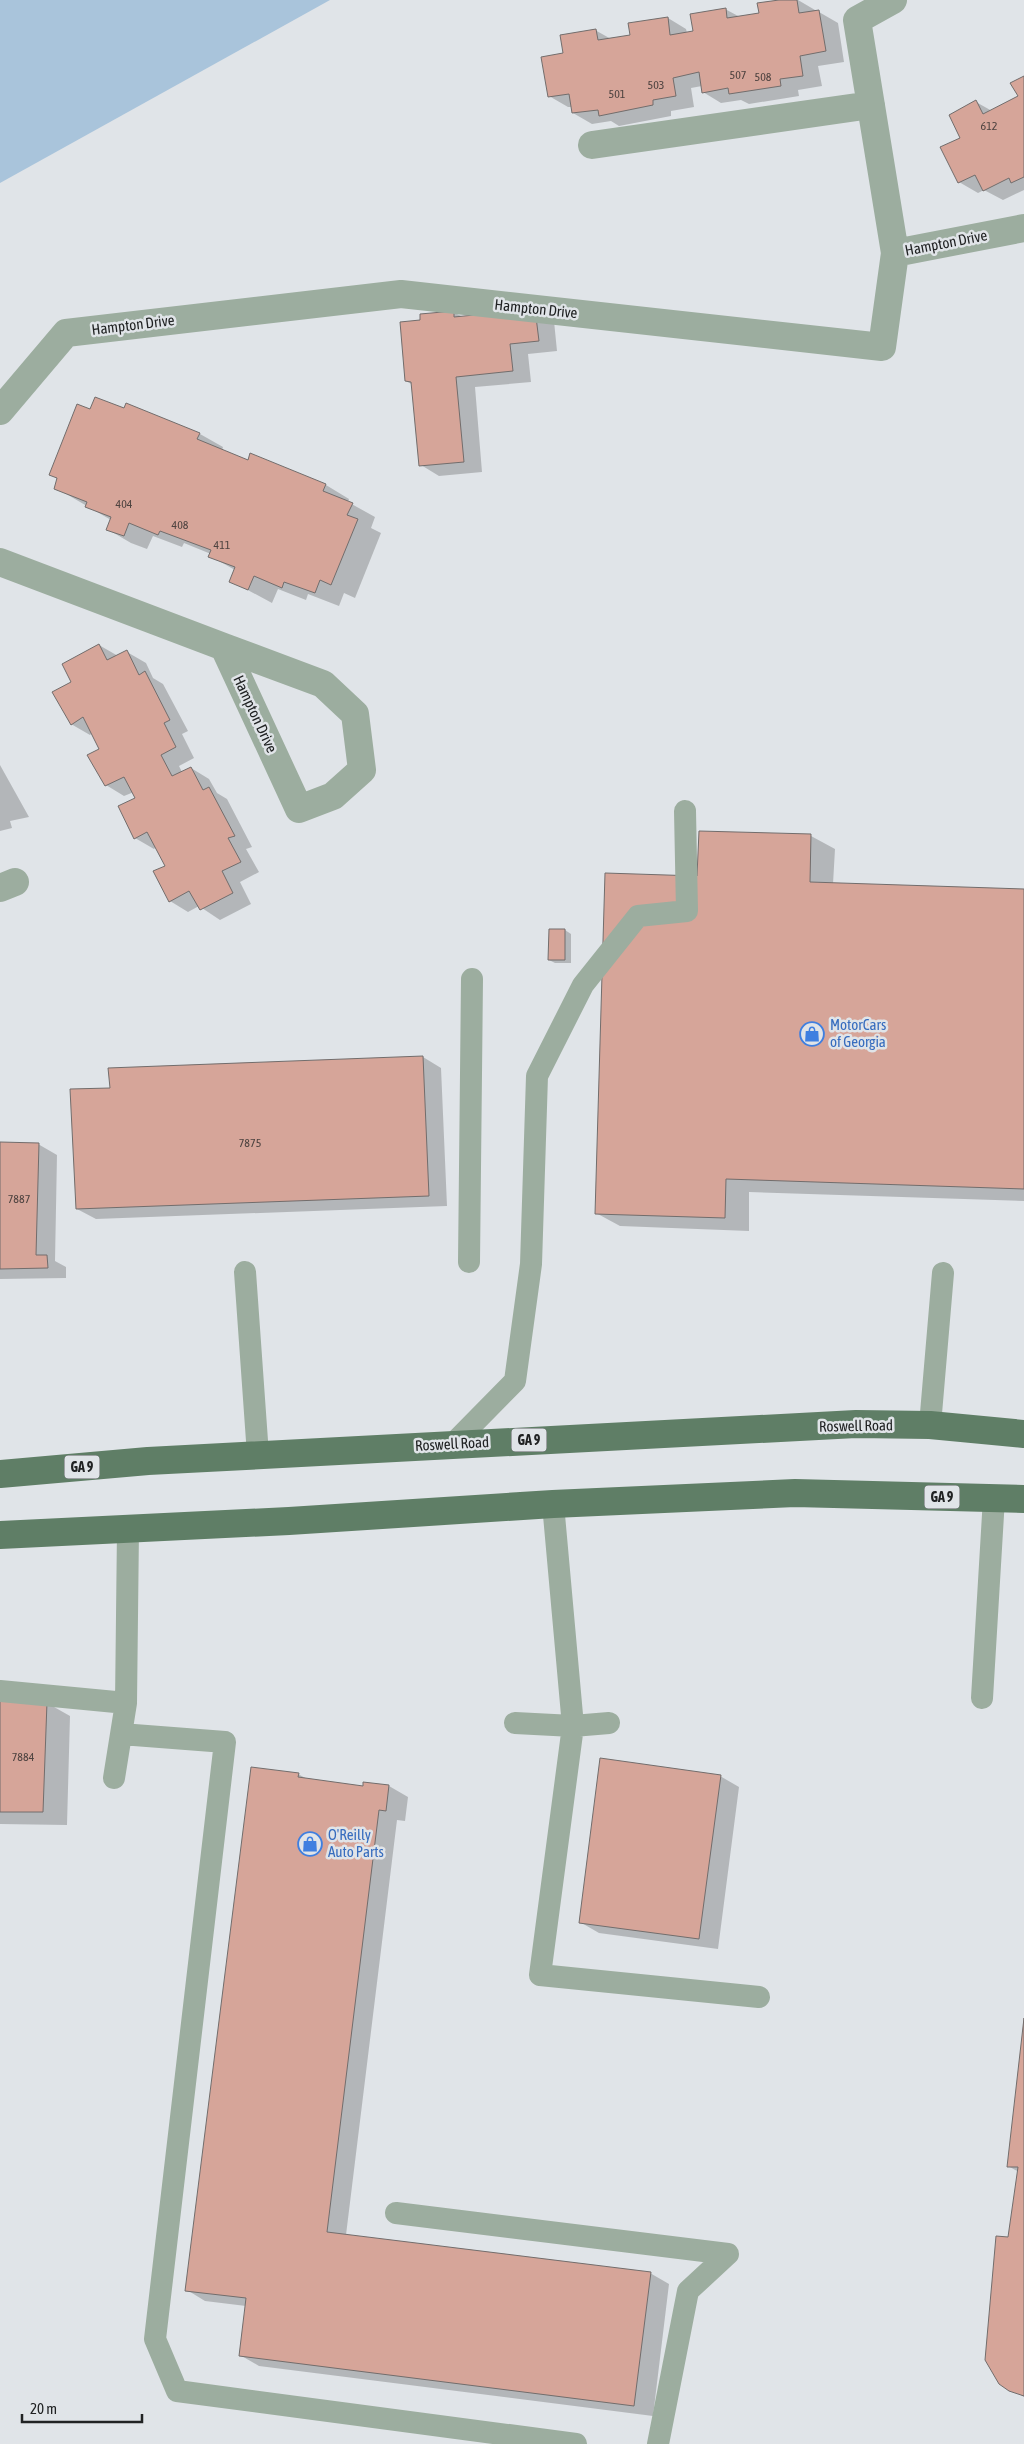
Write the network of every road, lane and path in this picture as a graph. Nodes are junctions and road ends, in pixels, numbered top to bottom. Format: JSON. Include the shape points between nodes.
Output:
{"nodes":[{"id":1,"x":893,"y":0,"type":"edge"},
{"id":2,"x":871,"y":105,"type":"junction"},
{"id":3,"x":592,"y":144,"type":"dead end"},
{"id":4,"x":1024,"y":228,"type":"edge"},
{"id":5,"x":895,"y":253,"type":"junction"},
{"id":6,"x":0,"y":411,"type":"edge"},
{"id":7,"x":0,"y":562,"type":"edge"},
{"id":8,"x":224,"y":647,"type":"junction"},
{"id":9,"x":685,"y":811,"type":"dead end"},
{"id":10,"x":472,"y":980,"type":"dead end"},
{"id":11,"x":469,"y":1262,"type":"dead end"},
{"id":12,"x":245,"y":1272,"type":"dead end"},
{"id":13,"x":943,"y":1272,"type":"dead end"},
{"id":14,"x":930,"y":1425,"type":"junction"},
{"id":15,"x":1024,"y":1434,"type":"edge"},
{"id":16,"x":453,"y":1444,"type":"junction"},
{"id":17,"x":258,"y":1455,"type":"junction"},
{"id":18,"x":0,"y":1474,"type":"edge"},
{"id":19,"x":994,"y":1498,"type":"junction"},
{"id":20,"x":1024,"y":1499,"type":"edge"},
{"id":21,"x":553,"y":1504,"type":"junction"},
{"id":22,"x":128,"y":1529,"type":"junction"},
{"id":23,"x":0,"y":1535,"type":"edge"},
{"id":24,"x":0,"y":1691,"type":"edge"},
{"id":25,"x":982,"y":1698,"type":"dead end"},
{"id":26,"x":126,"y":1703,"type":"junction"},
{"id":27,"x":515,"y":1723,"type":"dead end"},
{"id":28,"x":609,"y":1723,"type":"dead end"},
{"id":29,"x":573,"y":1726,"type":"junction"},
{"id":30,"x":121,"y":1734,"type":"junction"},
{"id":31,"x":114,"y":1778,"type":"dead end"},
{"id":32,"x":758,"y":1997,"type":"dead end"},
{"id":33,"x":396,"y":2213,"type":"dead end"},
{"id":34,"x":576,"y":2444,"type":"edge"},
{"id":35,"x":658,"y":2444,"type":"edge"}],
"edges":[{"from":1,"to":2,"type":"street","via":[[857,20]]},
{"from":2,"to":3,"type":"street"},
{"from":2,"to":5,"type":"street"},
{"from":4,"to":5,"type":"street","name":"Hampton Drive"},
{"from":5,"to":6,"type":"street","name":"Hampton Drive","via":[[882,346],[401,294],[66,333]]},
{"from":7,"to":8,"type":"street"},
{"from":8,"to":8,"type":"street","name":"Hampton Drive","via":[[299,809],[333,796],[362,770],[355,714],[323,684]]},
{"from":9,"to":16,"type":"lane","via":[[686,911],[638,916],[583,985],[537,1076],[532,1264],[515,1381]]},
{"from":10,"to":11,"type":"lane"},
{"from":12,"to":17,"type":"lane"},
{"from":13,"to":14,"type":"lane"},
{"from":14,"to":15,"type":"main road","name":"Roswell Road","number":"GA 9"},
{"from":14,"to":16,"type":"main road","name":"Roswell Road","number":"GA 9","via":[[856,1424]]},
{"from":16,"to":17,"type":"main road","name":"Roswell Road","number":"GA 9"},
{"from":17,"to":18,"type":"main road","name":"Roswell Road","number":"GA 9"},
{"from":19,"to":20,"type":"main road","number":"GA 9"},
{"from":19,"to":21,"type":"main road","number":"GA 9","via":[[796,1493]]},
{"from":19,"to":25,"type":"lane"},
{"from":21,"to":22,"type":"main road","number":"GA 9"},
{"from":21,"to":29,"type":"lane"},
{"from":22,"to":23,"type":"main road","number":"GA 9"},
{"from":22,"to":26,"type":"lane"},
{"from":24,"to":26,"type":"lane"},
{"from":26,"to":30,"type":"lane"},
{"from":27,"to":29,"type":"lane"},
{"from":28,"to":29,"type":"lane"},
{"from":29,"to":32,"type":"lane","via":[[540,1975]]},
{"from":30,"to":31,"type":"lane"},
{"from":30,"to":34,"type":"lane","via":[[225,1742],[155,2339],[177,2391]]},
{"from":33,"to":35,"type":"lane","via":[[728,2254],[688,2292]]}]}
